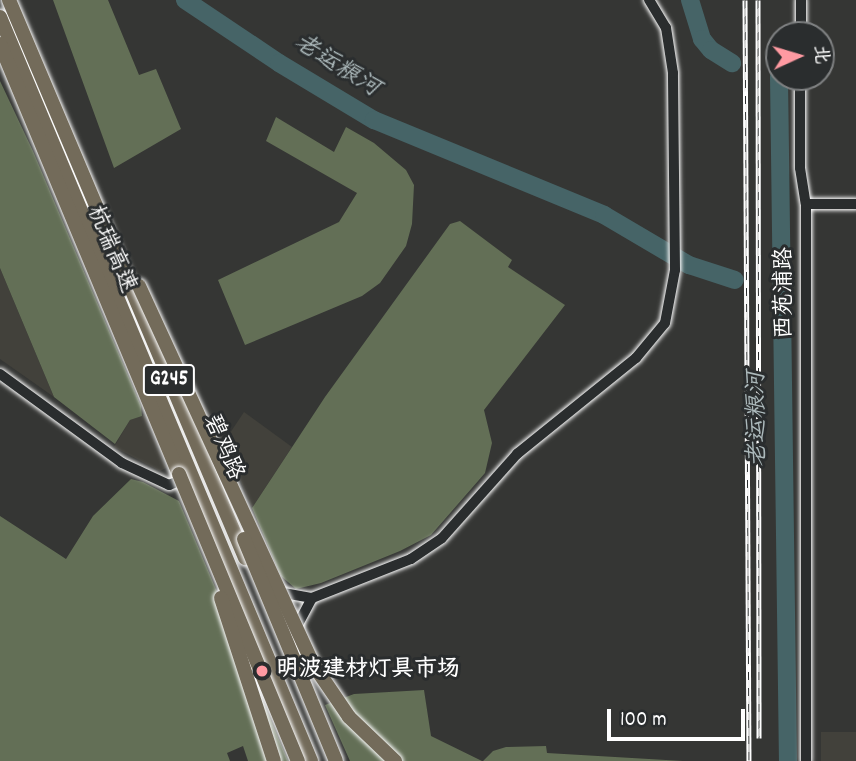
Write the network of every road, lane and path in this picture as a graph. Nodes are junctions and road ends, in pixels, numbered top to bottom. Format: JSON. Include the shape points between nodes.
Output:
{"nodes":[{"id":1,"x":9,"y":0,"type":"edge"},
{"id":2,"x":20,"y":0,"type":"edge"},
{"id":3,"x":649,"y":0,"type":"edge"},
{"id":4,"x":801,"y":0,"type":"edge"},
{"id":5,"x":0,"y":17,"type":"edge"},
{"id":6,"x":801,"y":21,"type":"edge"},
{"id":7,"x":0,"y":44,"type":"edge"},
{"id":8,"x":800,"y":91,"type":"edge"},
{"id":9,"x":806,"y":204,"type":"junction"},
{"id":10,"x":856,"y":204,"type":"edge"},
{"id":11,"x":139,"y":286,"type":"junction"},
{"id":12,"x":0,"y":374,"type":"edge"},
{"id":13,"x":185,"y":475,"type":"junction"},
{"id":14,"x":256,"y":583,"type":"junction"},
{"id":15,"x":312,"y":598,"type":"junction"},
{"id":16,"x":286,"y":656,"type":"junction"},
{"id":17,"x":332,"y":760,"type":"edge"},
{"id":18,"x":274,"y":761,"type":"edge"},
{"id":19,"x":298,"y":761,"type":"edge"},
{"id":20,"x":311,"y":761,"type":"edge"},
{"id":21,"x":396,"y":761,"type":"edge"},
{"id":22,"x":806,"y":761,"type":"edge"}],
"edges":[{"from":1,"to":14,"type":"highway","name":"碧鸡路","number":"G245"},
{"from":2,"to":11,"type":"highway","name":"杭瑞高速"},
{"from":3,"to":15,"type":"street","via":[[666,28],[671,48],[675,270],[665,323],[652,342],[517,454],[442,538],[411,559]]},
{"from":4,"to":6,"type":"street"},
{"from":5,"to":13,"type":"highway","name":"碧鸡路","number":"G245"},
{"from":7,"to":13,"type":"highway","name":"杭瑞高速"},
{"from":8,"to":9,"type":"street","name":"西苑浦路","via":[[800,168]]},
{"from":9,"to":10,"type":"street"},
{"from":9,"to":22,"type":"street","name":"西苑浦路"},
{"from":11,"to":17,"type":"highway","bridge":true},
{"from":11,"to":21,"type":"highway","bridge":true,"via":[[313,664],[349,717]]},
{"from":12,"to":13,"type":"street","via":[[122,463],[169,485]]},
{"from":13,"to":18,"type":"highway","bridge":true},
{"from":13,"to":19,"type":"highway","bridge":true},
{"from":13,"to":20,"type":"highway","name":"碧鸡路","number":"G245"},
{"from":14,"to":15,"type":"street","via":[[288,596]]},
{"from":14,"to":16,"type":"highway","name":"碧鸡路","number":"G245"},
{"from":15,"to":16,"type":"street"},
{"from":16,"to":17,"type":"highway","name":"碧鸡路","number":"G245"}]}
